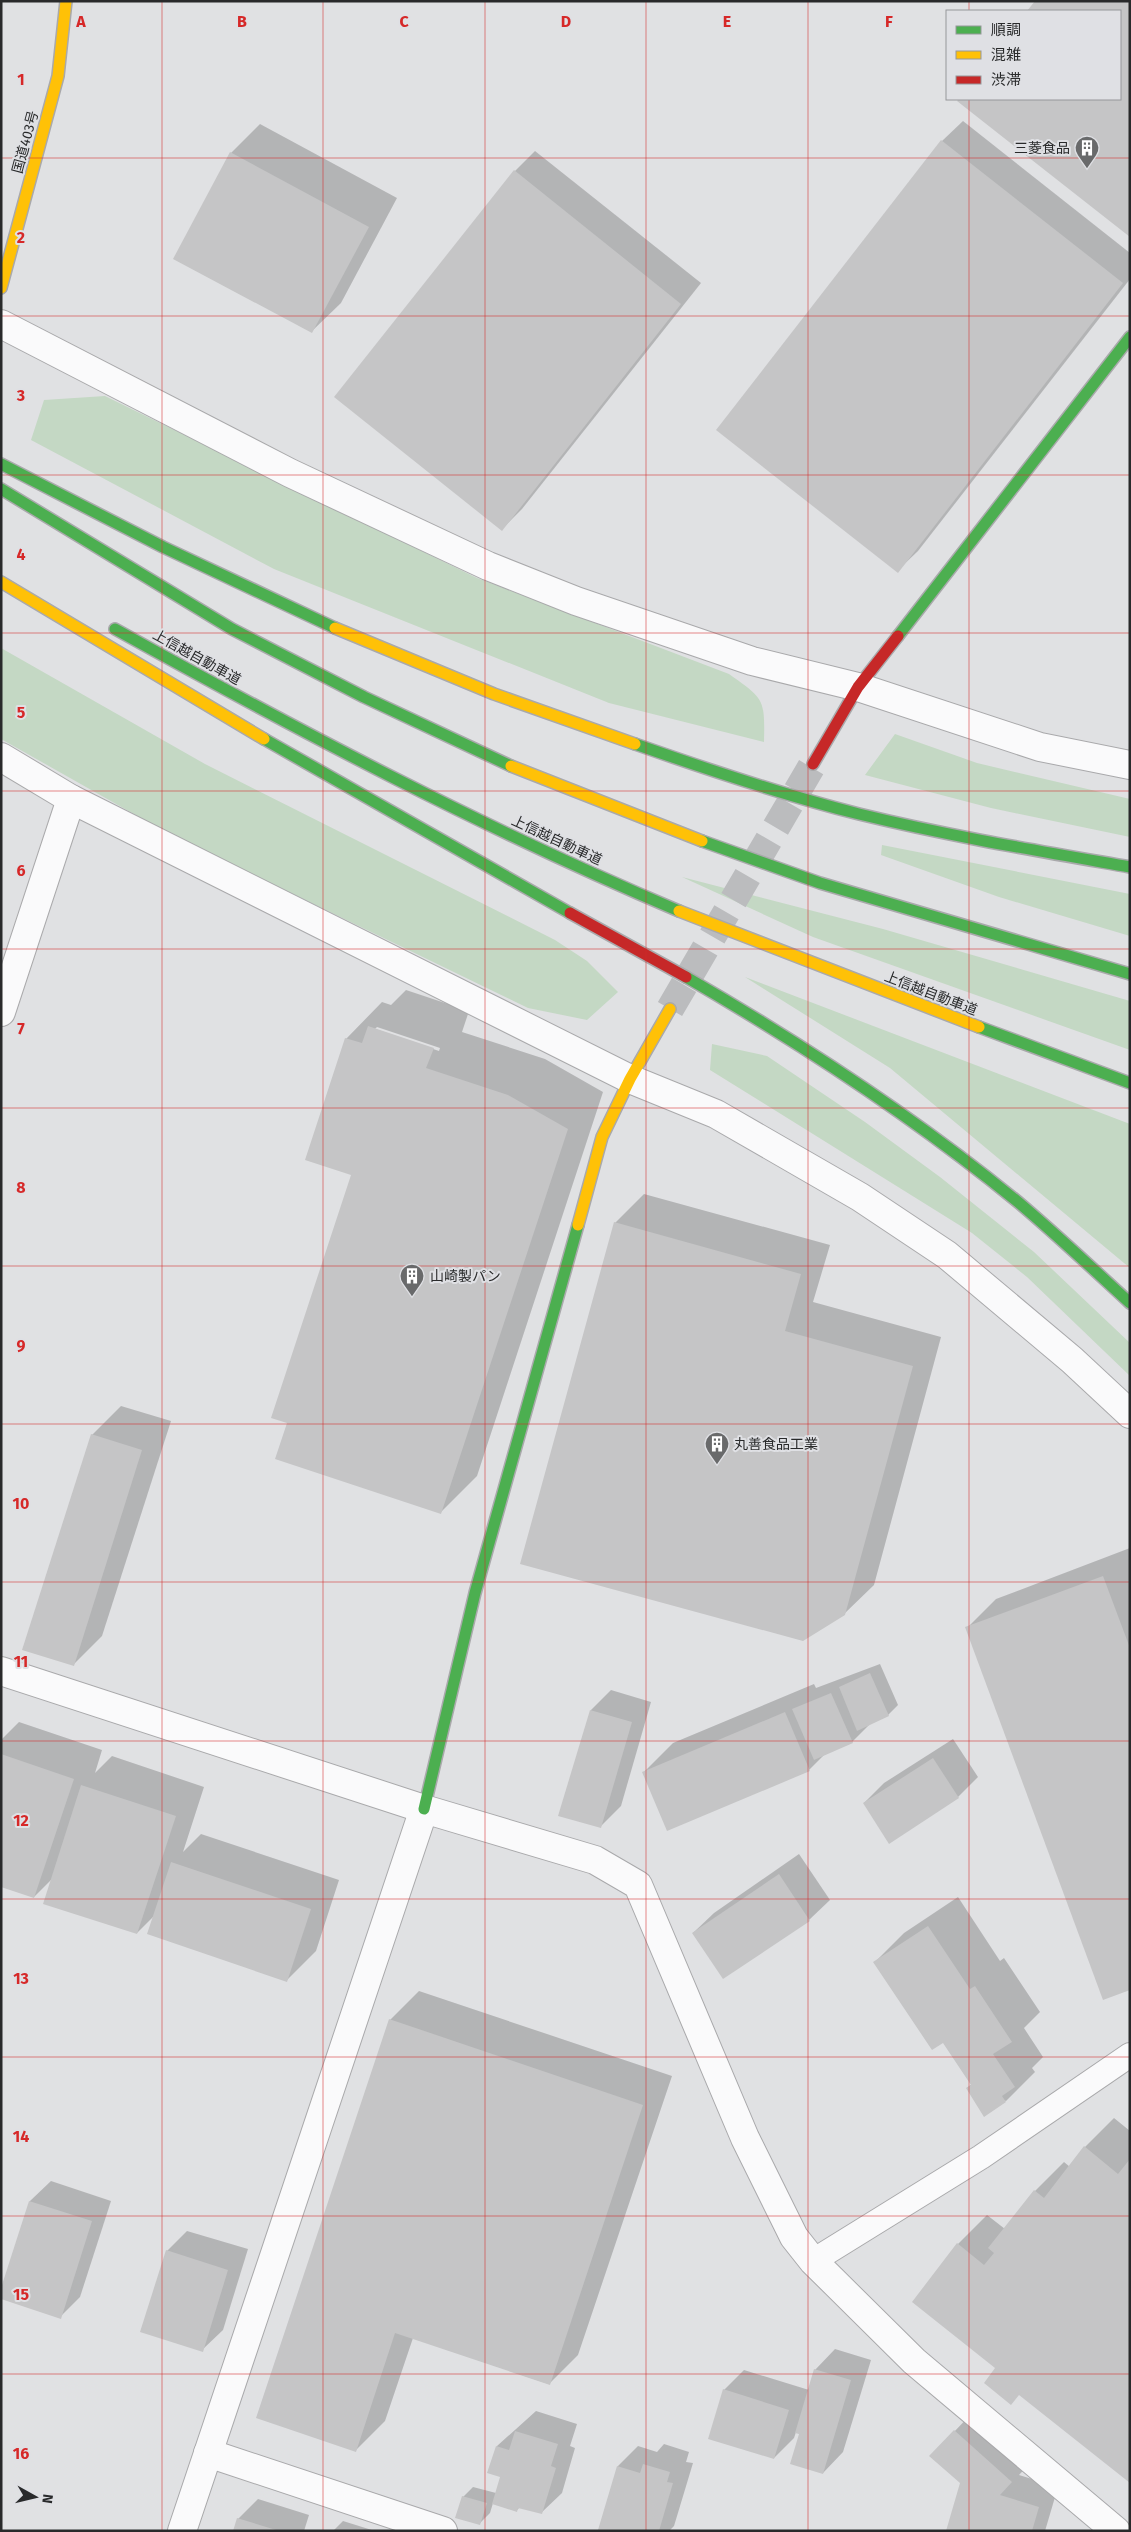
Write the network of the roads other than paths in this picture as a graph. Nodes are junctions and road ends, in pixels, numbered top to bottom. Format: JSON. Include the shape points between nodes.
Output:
{"nodes":[{"id":1,"x":66,"y":1,"type":"edge"},
{"id":2,"x":1,"y":288,"type":"edge"},
{"id":3,"x":1,"y":324,"type":"edge"},
{"id":4,"x":1130,"y":337,"type":"edge"},
{"id":5,"x":1,"y":464,"type":"edge"},
{"id":6,"x":1,"y":489,"type":"edge"},
{"id":7,"x":1,"y":582,"type":"edge"},
{"id":8,"x":102,"y":621,"type":"dead end"},
{"id":9,"x":858,"y":687,"type":"junction"},
{"id":10,"x":1,"y":757,"type":"edge"},
{"id":11,"x":814,"y":764,"type":"tunnel mouth"},
{"id":12,"x":1130,"y":765,"type":"edge"},
{"id":13,"x":72,"y":799,"type":"junction"},
{"id":14,"x":1130,"y":867,"type":"edge"},
{"id":15,"x":1130,"y":974,"type":"edge"},
{"id":16,"x":670,"y":1009,"type":"tunnel mouth"},
{"id":17,"x":1,"y":1012,"type":"edge"},
{"id":18,"x":630,"y":1079,"type":"junction"},
{"id":19,"x":1130,"y":1083,"type":"edge"},
{"id":20,"x":1130,"y":1303,"type":"edge"},
{"id":21,"x":1130,"y":1414,"type":"edge"},
{"id":22,"x":1,"y":1671,"type":"edge"},
{"id":23,"x":424,"y":1808,"type":"junction"},
{"id":24,"x":1130,"y":2055,"type":"edge"},
{"id":25,"x":813,"y":2261,"type":"junction"},
{"id":26,"x":208,"y":2453,"type":"junction"},
{"id":27,"x":182,"y":2531,"type":"edge"},
{"id":28,"x":443,"y":2531,"type":"edge"},
{"id":29,"x":1116,"y":2531,"type":"edge"}],
"edges":[{"from":1,"to":2,"type":"main road","name":"国道403号","via":[[58,76]]},
{"from":3,"to":9,"type":"street","via":[[290,473],[488,566],[576,601],[752,661]]},
{"from":4,"to":9,"type":"main road"},
{"from":5,"to":14,"type":"main road","via":[[119,527],[276,602],[444,675],[596,732],[734,778],[884,820]]},
{"from":6,"to":15,"type":"main road","via":[[232,630],[504,763],[664,828],[820,883]]},
{"from":7,"to":20,"type":"main road","via":[[345,787],[778,1030],[892,1106],[1010,1196]]},
{"from":8,"to":19,"type":"main road","name":"上信越自動車道","via":[[264,712],[425,793],[633,891],[805,962]]},
{"from":9,"to":11,"type":"main road"},
{"from":9,"to":12,"type":"street","via":[[1040,747]]},
{"from":10,"to":13,"type":"street"},
{"from":13,"to":17,"type":"street"},
{"from":13,"to":18,"type":"street"},
{"from":16,"to":18,"type":"main road"},
{"from":18,"to":21,"type":"street","via":[[716,1114],[868,1202],[947,1255],[1072,1360]]},
{"from":18,"to":23,"type":"main road","via":[[602,1138],[475,1593]]},
{"from":22,"to":23,"type":"street"},
{"from":23,"to":25,"type":"street","via":[[596,1860],[638,1885],[745,2138],[794,2237]]},
{"from":23,"to":26,"type":"street"},
{"from":24,"to":25,"type":"lane","via":[[981,2157]]},
{"from":25,"to":29,"type":"street","via":[[914,2360]]},
{"from":26,"to":27,"type":"street"},
{"from":26,"to":28,"type":"street"}]}
